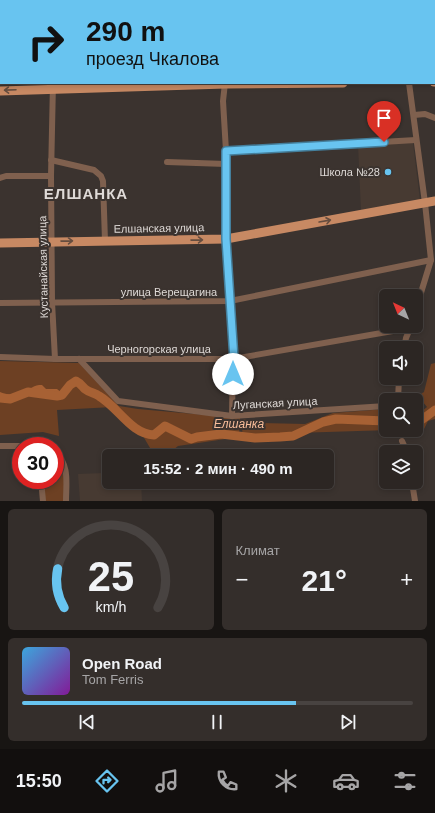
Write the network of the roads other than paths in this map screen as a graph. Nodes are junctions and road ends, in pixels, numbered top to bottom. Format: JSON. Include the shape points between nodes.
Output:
{"nodes":[{"id":1,"x":168,"y":84,"type":"edge"},
{"id":2,"x":226,"y":84,"type":"edge"},
{"id":3,"x":409,"y":84,"type":"edge"},
{"id":4,"x":53,"y":86,"type":"edge"},
{"id":5,"x":0,"y":90,"type":"edge"},
{"id":6,"x":414,"y":115,"type":"junction"},
{"id":7,"x":435,"y":118,"type":"edge"},
{"id":8,"x":416,"y":140,"type":"junction"},
{"id":9,"x":226,"y":151,"type":"junction"},
{"id":10,"x":51,"y":160,"type":"junction"},
{"id":11,"x":168,"y":162,"type":"dead end"},
{"id":12,"x":226,"y":164,"type":"junction"},
{"id":13,"x":51,"y":176,"type":"junction"},
{"id":14,"x":0,"y":178,"type":"edge"},
{"id":15,"x":435,"y":201,"type":"edge"},
{"id":16,"x":425,"y":203,"type":"junction"},
{"id":17,"x":226,"y":239,"type":"junction"},
{"id":18,"x":52,"y":241,"type":"junction"},
{"id":19,"x":105,"y":241,"type":"junction"},
{"id":20,"x":0,"y":243,"type":"edge"},
{"id":21,"x":430,"y":260,"type":"junction"},
{"id":22,"x":422,"y":289,"type":"edge"},
{"id":23,"x":230,"y":301,"type":"junction"},
{"id":24,"x":52,"y":302,"type":"junction"},
{"id":25,"x":0,"y":303,"type":"edge"},
{"id":26,"x":379,"y":333,"type":"edge"},
{"id":27,"x":0,"y":357,"type":"edge"},
{"id":28,"x":55,"y":358,"type":"junction"},
{"id":29,"x":79,"y":359,"type":"junction"},
{"id":30,"x":234,"y":359,"type":"junction"},
{"id":31,"x":379,"y":406,"type":"edge"},
{"id":32,"x":232,"y":416,"type":"junction"},
{"id":33,"x":402,"y":441,"type":"dead end"},
{"id":34,"x":404,"y":445,"type":"edge"},
{"id":35,"x":0,"y":446,"type":"edge"},
{"id":36,"x":12,"y":446,"type":"edge"},
{"id":37,"x":64,"y":463,"type":"edge"},
{"id":38,"x":42,"y":489,"type":"edge"},
{"id":39,"x":413,"y":489,"type":"edge"},
{"id":40,"x":43,"y":501,"type":"edge"},
{"id":41,"x":66,"y":501,"type":"edge"},
{"id":42,"x":415,"y":501,"type":"edge"}],
"edges":[{"from":1,"to":4,"type":"main road"},
{"from":2,"to":9,"type":"street","via":[[223,101]]},
{"from":3,"to":6,"type":"street"},
{"from":4,"to":5,"type":"main road","one_way":true},
{"from":4,"to":10,"type":"street","name":"Кустанайская улица"},
{"from":6,"to":7,"type":"street","via":[[425,114]]},
{"from":6,"to":8,"type":"street"},
{"from":8,"to":9,"type":"street"},
{"from":8,"to":16,"type":"street"},
{"from":9,"to":12,"type":"street"},
{"from":10,"to":13,"type":"street","name":"Кустанайская улица"},
{"from":10,"to":19,"type":"street","via":[[94,170],[101,176]]},
{"from":11,"to":12,"type":"street"},
{"from":12,"to":17,"type":"street"},
{"from":13,"to":14,"type":"street"},
{"from":13,"to":18,"type":"street","name":"Кустанайская улица"},
{"from":15,"to":16,"type":"main road","name":"Елшанская улица"},
{"from":17,"to":16,"type":"main road","name":"Елшанская улица","one_way":true},
{"from":16,"to":21,"type":"street"},
{"from":19,"to":17,"type":"main road","name":"Елшанская улица","one_way":true},
{"from":17,"to":23,"type":"street"},
{"from":18,"to":19,"type":"main road","name":"Елшанская улица","one_way":true},
{"from":18,"to":20,"type":"main road","name":"Елшанская улица"},
{"from":18,"to":24,"type":"street","name":"Кустанайская улица"},
{"from":21,"to":22,"type":"street"},
{"from":21,"to":23,"type":"street","name":"улица Верещагина"},
{"from":23,"to":24,"type":"street","name":"улица Верещагина"},
{"from":23,"to":30,"type":"street"},
{"from":24,"to":25,"type":"street","name":"улица Верещагина"},
{"from":24,"to":28,"type":"street","name":"Кустанайская улица"},
{"from":26,"to":30,"type":"street","name":"Черногорская улица"},
{"from":27,"to":28,"type":"street","name":"Черногорская улица"},
{"from":28,"to":29,"type":"street","name":"Черногорская улица"},
{"from":29,"to":30,"type":"street","name":"Черногорская улица"},
{"from":29,"to":32,"type":"street","name":"Луганская улица","via":[[118,401]]},
{"from":30,"to":32,"type":"street"},
{"from":31,"to":32,"type":"street","name":"Луганская улица"},
{"from":33,"to":34,"type":"street"},
{"from":35,"to":36,"type":"street"},
{"from":37,"to":41,"type":"street"},
{"from":38,"to":40,"type":"street"},
{"from":39,"to":42,"type":"street"}]}
